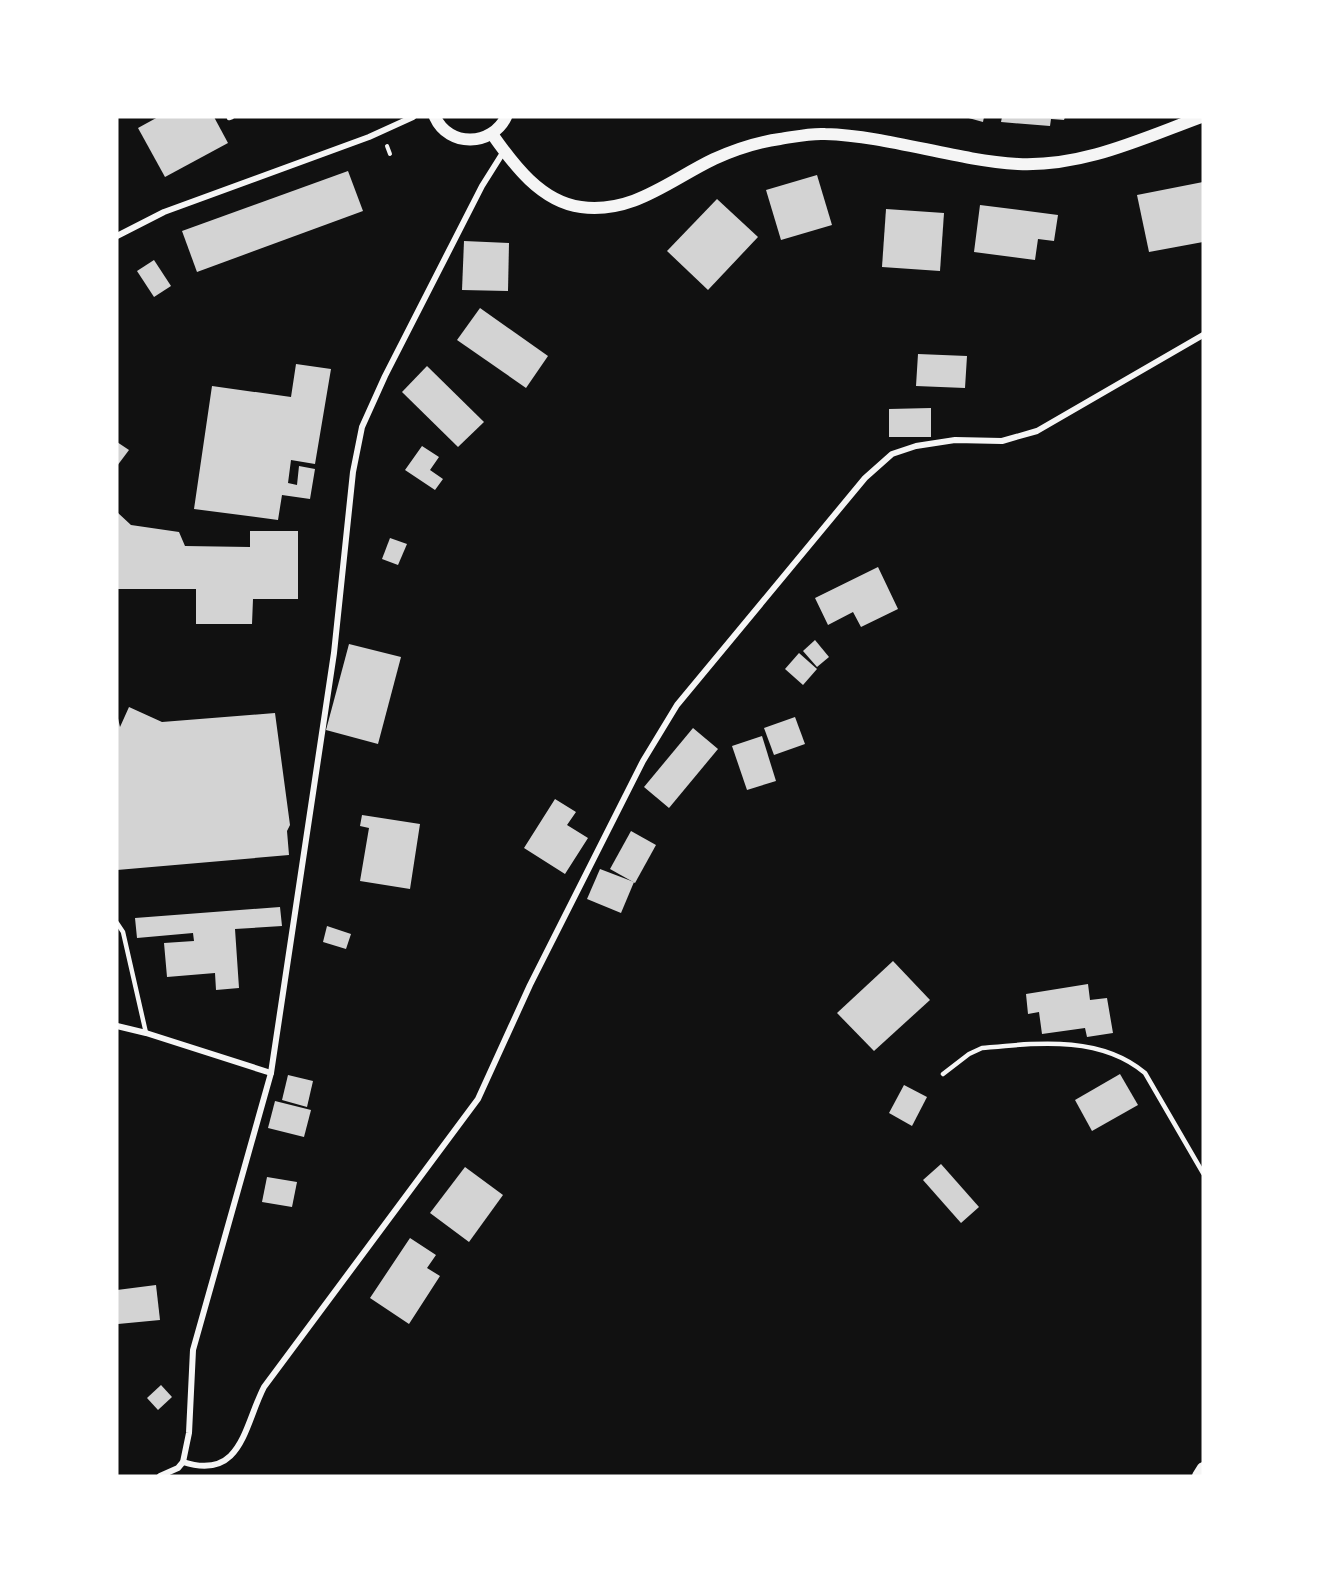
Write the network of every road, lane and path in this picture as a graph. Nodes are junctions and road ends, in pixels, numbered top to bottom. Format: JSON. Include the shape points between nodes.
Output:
{"nodes":[{"id":1,"x":413,"y":117,"type":"edge"},
{"id":2,"x":435,"y":117,"type":"edge"},
{"id":3,"x":506,"y":117,"type":"edge"},
{"id":4,"x":1201,"y":117,"type":"edge"},
{"id":5,"x":492,"y":135,"type":"junction"},
{"id":6,"x":504,"y":151,"type":"junction"},
{"id":7,"x":117,"y":236,"type":"edge"},
{"id":8,"x":1203,"y":335,"type":"edge"},
{"id":9,"x":117,"y":923,"type":"edge"},
{"id":10,"x":117,"y":1026,"type":"edge"},
{"id":11,"x":146,"y":1033,"type":"junction"},
{"id":12,"x":271,"y":1073,"type":"junction"},
{"id":13,"x":943,"y":1074,"type":"dead end"},
{"id":14,"x":1203,"y":1173,"type":"edge"},
{"id":15,"x":183,"y":1462,"type":"junction"},
{"id":16,"x":1203,"y":1468,"type":"edge"},
{"id":17,"x":160,"y":1476,"type":"edge"},
{"id":18,"x":1198,"y":1476,"type":"edge"}],
"edges":[{"from":1,"to":7,"type":"street","via":[[369,137],[164,212]]},
{"from":2,"to":5,"type":"main road","via":[[448,132],[461,139]]},
{"from":3,"to":5,"type":"main road"},
{"from":4,"to":6,"type":"main road","via":[[1093,157],[1055,164],[1017,164],[823,134],[777,140],[715,158],[642,199],[601,208],[558,201],[524,176]]},
{"from":5,"to":6,"type":"main road"},
{"from":6,"to":12,"type":"street","via":[[482,186],[363,427],[353,472],[334,653]]},
{"from":8,"to":15,"type":"street","via":[[1037,432],[1002,441],[955,440],[916,446],[892,454],[865,478],[678,705],[632,783],[530,985],[478,1099],[264,1387],[245,1436],[232,1457],[211,1467]]},
{"from":9,"to":11,"type":"lane","via":[[123,932]]},
{"from":10,"to":11,"type":"street"},
{"from":11,"to":12,"type":"street"},
{"from":12,"to":15,"type":"street","via":[[193,1350],[189,1433]]},
{"from":13,"to":14,"type":"lane","via":[[982,1048],[1083,1044],[1108,1051],[1131,1061],[1145,1073]]},
{"from":15,"to":17,"type":"street"},
{"from":16,"to":18,"type":"main road"}]}
